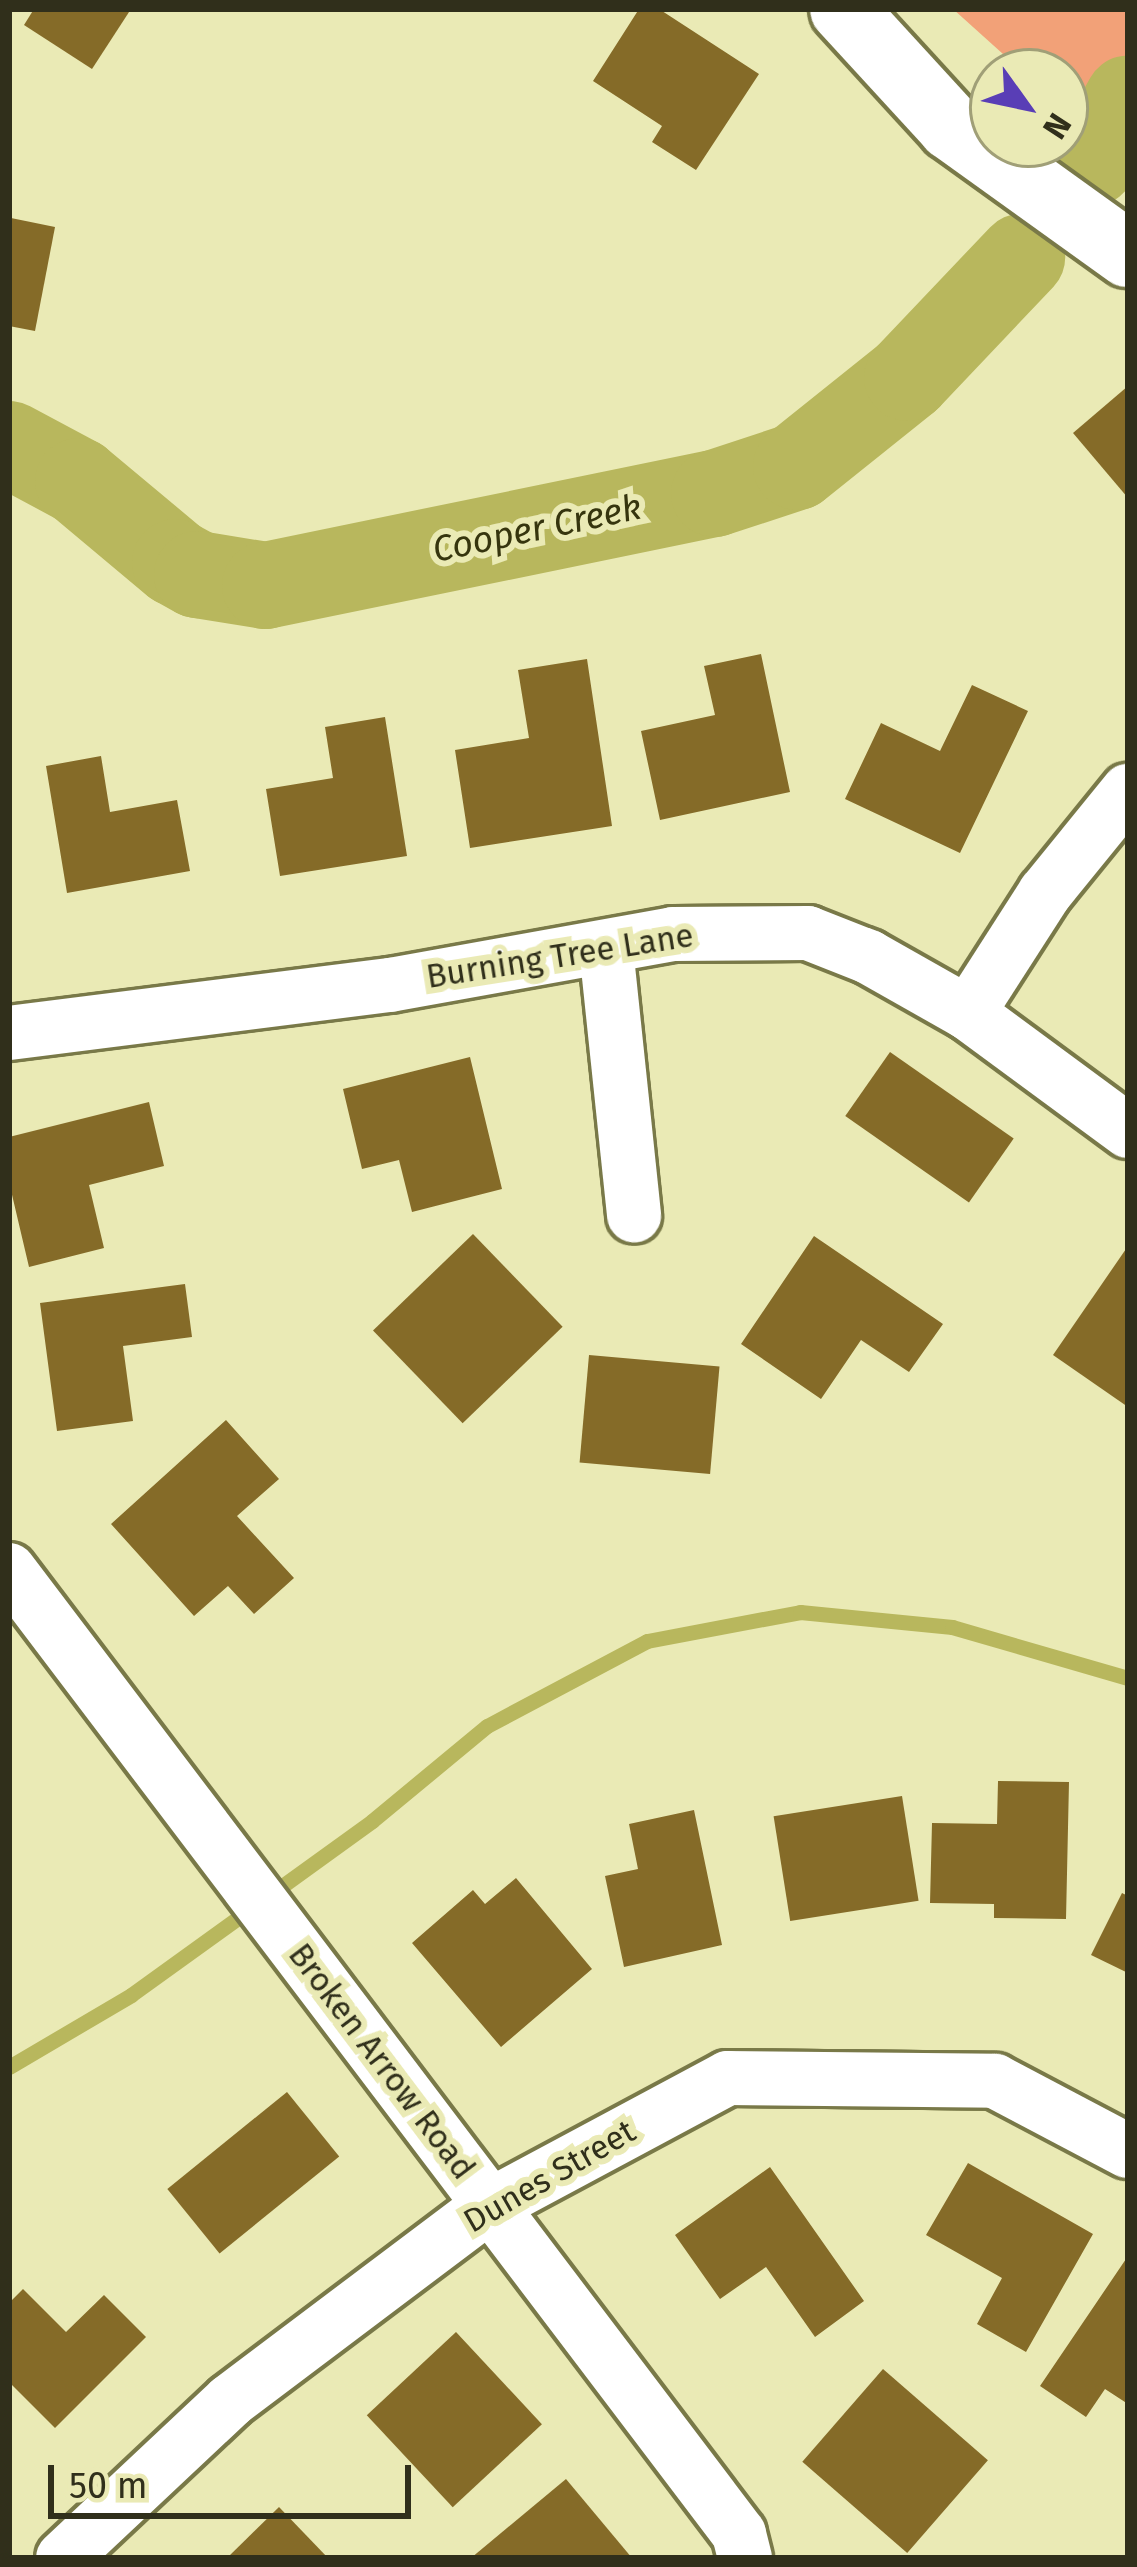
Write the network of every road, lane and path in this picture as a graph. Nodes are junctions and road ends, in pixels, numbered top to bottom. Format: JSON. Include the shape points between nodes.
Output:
{"nodes":[{"id":1,"x":843,"y":9,"type":"edge"},
{"id":2,"x":1128,"y":254,"type":"edge"},
{"id":3,"x":1128,"y":791,"type":"edge"},
{"id":4,"x":606,"y":947,"type":"junction"},
{"id":5,"x":968,"y":1013,"type":"junction"},
{"id":6,"x":9,"y":1033,"type":"edge"},
{"id":7,"x":1128,"y":1131,"type":"edge"},
{"id":8,"x":634,"y":1216,"type":"dead end"},
{"id":9,"x":9,"y":1570,"type":"edge"},
{"id":10,"x":1128,"y":2151,"type":"edge"},
{"id":11,"x":490,"y":2206,"type":"junction"},
{"id":12,"x":62,"y":2558,"type":"edge"},
{"id":13,"x":745,"y":2558,"type":"edge"}],
"edges":[{"from":1,"to":2,"type":"street","via":[[951,127]]},
{"from":3,"to":5,"type":"street","via":[[1046,893]]},
{"from":4,"to":5,"type":"street","name":"Burning Tree Lane","via":[[673,934],[808,933]]},
{"from":4,"to":6,"type":"street","name":"Burning Tree Lane","via":[[390,985]]},
{"from":4,"to":8,"type":"street"},
{"from":5,"to":7,"type":"street","name":"Burning Tree Lane"},
{"from":9,"to":11,"type":"street","name":"Broken Arrow Road"},
{"from":10,"to":11,"type":"street","name":"Dunes Street","via":[[995,2081],[728,2078]]},
{"from":11,"to":12,"type":"street","name":"Dunes Street","via":[[230,2401]]},
{"from":11,"to":13,"type":"street","name":"Broken Arrow Road","via":[[739,2534]]}]}
